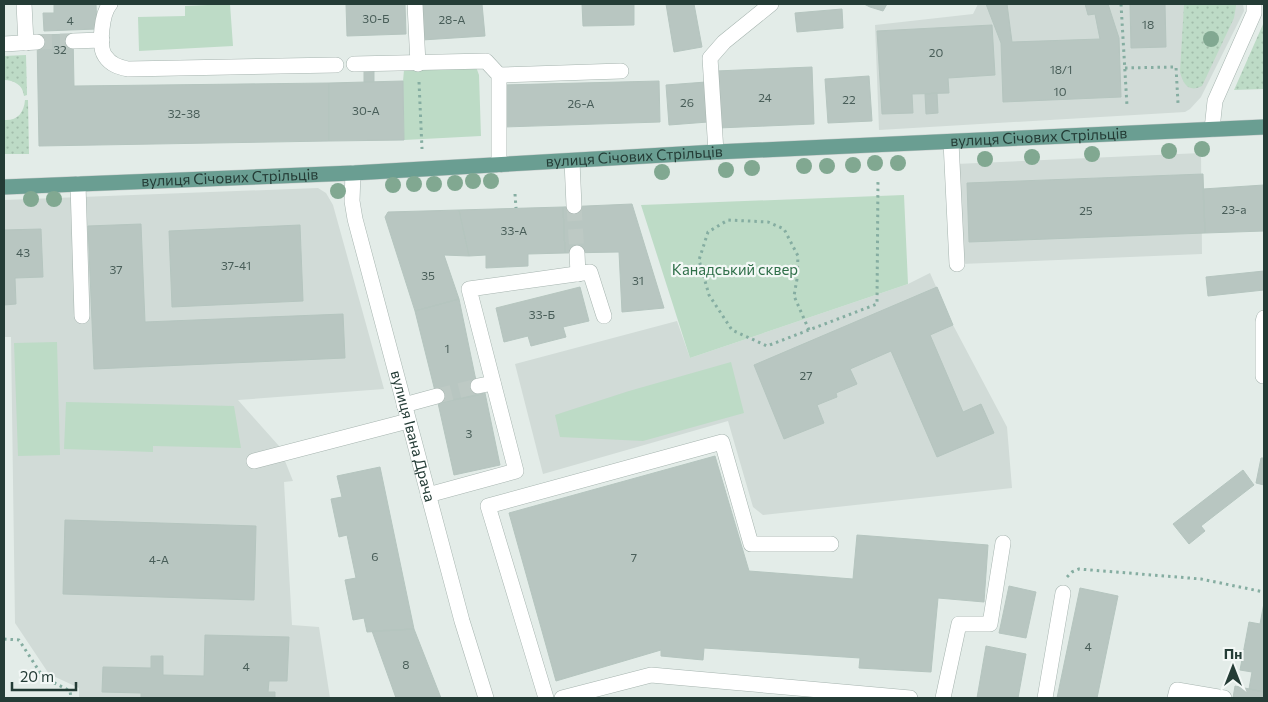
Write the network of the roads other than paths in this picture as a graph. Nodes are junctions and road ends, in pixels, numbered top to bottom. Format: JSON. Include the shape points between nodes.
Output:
{"nodes":[{"id":1,"x":24,"y":4,"type":"edge"},
{"id":2,"x":110,"y":4,"type":"edge"},
{"id":3,"x":415,"y":4,"type":"edge"},
{"id":4,"x":771,"y":4,"type":"edge"},
{"id":5,"x":1254,"y":4,"type":"edge"},
{"id":6,"x":102,"y":40,"type":"junction"},
{"id":7,"x":73,"y":41,"type":"tunnel mouth"},
{"id":8,"x":4,"y":44,"type":"edge"},
{"id":9,"x":354,"y":64,"type":"dead end"},
{"id":10,"x":418,"y":64,"type":"junction"},
{"id":11,"x":336,"y":65,"type":"dead end"},
{"id":12,"x":622,"y":71,"type":"dead end"},
{"id":13,"x":499,"y":75,"type":"junction"},
{"id":14,"x":1264,"y":127,"type":"edge"},
{"id":15,"x":1212,"y":129,"type":"junction"},
{"id":16,"x":952,"y":142,"type":"junction"},
{"id":17,"x":716,"y":152,"type":"junction"},
{"id":18,"x":572,"y":161,"type":"junction"},
{"id":19,"x":499,"y":165,"type":"junction"},
{"id":20,"x":352,"y":173,"type":"junction"},
{"id":21,"x":78,"y":184,"type":"junction"},
{"id":22,"x":4,"y":187,"type":"edge"},
{"id":23,"x":574,"y":206,"type":"tunnel mouth"},
{"id":24,"x":577,"y":253,"type":"tunnel mouth"},
{"id":25,"x":957,"y":264,"type":"dead end"},
{"id":26,"x":578,"y":274,"type":"junction"},
{"id":27,"x":82,"y":316,"type":"dead end"},
{"id":28,"x":604,"y":316,"type":"dead end"},
{"id":29,"x":1264,"y":318,"type":"edge"},
{"id":30,"x":1263,"y":376,"type":"dead end"},
{"id":31,"x":493,"y":383,"type":"junction"},
{"id":32,"x":478,"y":386,"type":"tunnel mouth"},
{"id":33,"x":437,"y":396,"type":"tunnel mouth"},
{"id":34,"x":404,"y":405,"type":"junction"},
{"id":35,"x":408,"y":421,"type":"junction"},
{"id":36,"x":254,"y":461,"type":"dead end"},
{"id":37,"x":428,"y":494,"type":"junction"},
{"id":38,"x":1003,"y":542,"type":"dead end"},
{"id":39,"x":831,"y":544,"type":"dead end"},
{"id":40,"x":1062,"y":593,"type":"road end"},
{"id":41,"x":486,"y":698,"type":"edge"},
{"id":42,"x":546,"y":698,"type":"edge"},
{"id":43,"x":562,"y":698,"type":"edge"},
{"id":44,"x":910,"y":698,"type":"edge"},
{"id":45,"x":943,"y":698,"type":"edge"},
{"id":46,"x":1045,"y":698,"type":"edge"},
{"id":47,"x":1176,"y":698,"type":"edge"},
{"id":48,"x":1224,"y":698,"type":"edge"}],
"edges":[{"from":1,"to":8,"type":"street","via":[[32,43]]},
{"from":2,"to":6,"type":"street","via":[[103,18]]},
{"from":3,"to":10,"type":"street"},
{"from":4,"to":17,"type":"street","via":[[724,42],[710,58]]},
{"from":5,"to":15,"type":"street","via":[[1254,13],[1215,101]]},
{"from":6,"to":7,"type":"street"},
{"from":6,"to":11,"type":"street","via":[[104,55],[114,66],[128,69]]},
{"from":9,"to":10,"type":"street"},
{"from":10,"to":13,"type":"street","via":[[486,61]]},
{"from":12,"to":13,"type":"street"},
{"from":13,"to":19,"type":"street"},
{"from":14,"to":15,"type":"main road","name":"вулиця Січових Стрільців"},
{"from":15,"to":16,"type":"main road","name":"вулиця Січових Стрільців"},
{"from":16,"to":17,"type":"main road","name":"вулиця Січових Стрільців"},
{"from":16,"to":25,"type":"street"},
{"from":17,"to":18,"type":"main road","name":"вулиця Січових Стрільців"},
{"from":18,"to":19,"type":"main road","name":"вулиця Січових Стрільців"},
{"from":18,"to":23,"type":"street"},
{"from":19,"to":20,"type":"main road","name":"вулиця Січових Стрільців"},
{"from":20,"to":21,"type":"main road","name":"вулиця Січових Стрільців"},
{"from":20,"to":34,"type":"street","name":"вулиця Івана Драча","via":[[354,219]]},
{"from":21,"to":22,"type":"main road","name":"вулиця Січових Стрільців"},
{"from":21,"to":27,"type":"street"},
{"from":24,"to":26,"type":"street"},
{"from":26,"to":28,"type":"street","via":[[590,272]]},
{"from":26,"to":31,"type":"street","via":[[469,289]]},
{"from":29,"to":30,"type":"street"},
{"from":31,"to":32,"type":"street"},
{"from":31,"to":37,"type":"street","via":[[516,471]]},
{"from":33,"to":34,"type":"street"},
{"from":34,"to":35,"type":"street","name":"вулиця Івана Драча"},
{"from":35,"to":36,"type":"street"},
{"from":35,"to":37,"type":"street","name":"вулиця Івана Драча"},
{"from":37,"to":41,"type":"street","name":"вулиця Івана Драча"},
{"from":38,"to":45,"type":"street","via":[[990,624],[959,624]]},
{"from":39,"to":42,"type":"street","via":[[752,544],[722,442],[488,506]]},
{"from":40,"to":46,"type":"street"},
{"from":43,"to":44,"type":"street","via":[[651,675]]},
{"from":47,"to":48,"type":"street","via":[[1177,690]]}]}
